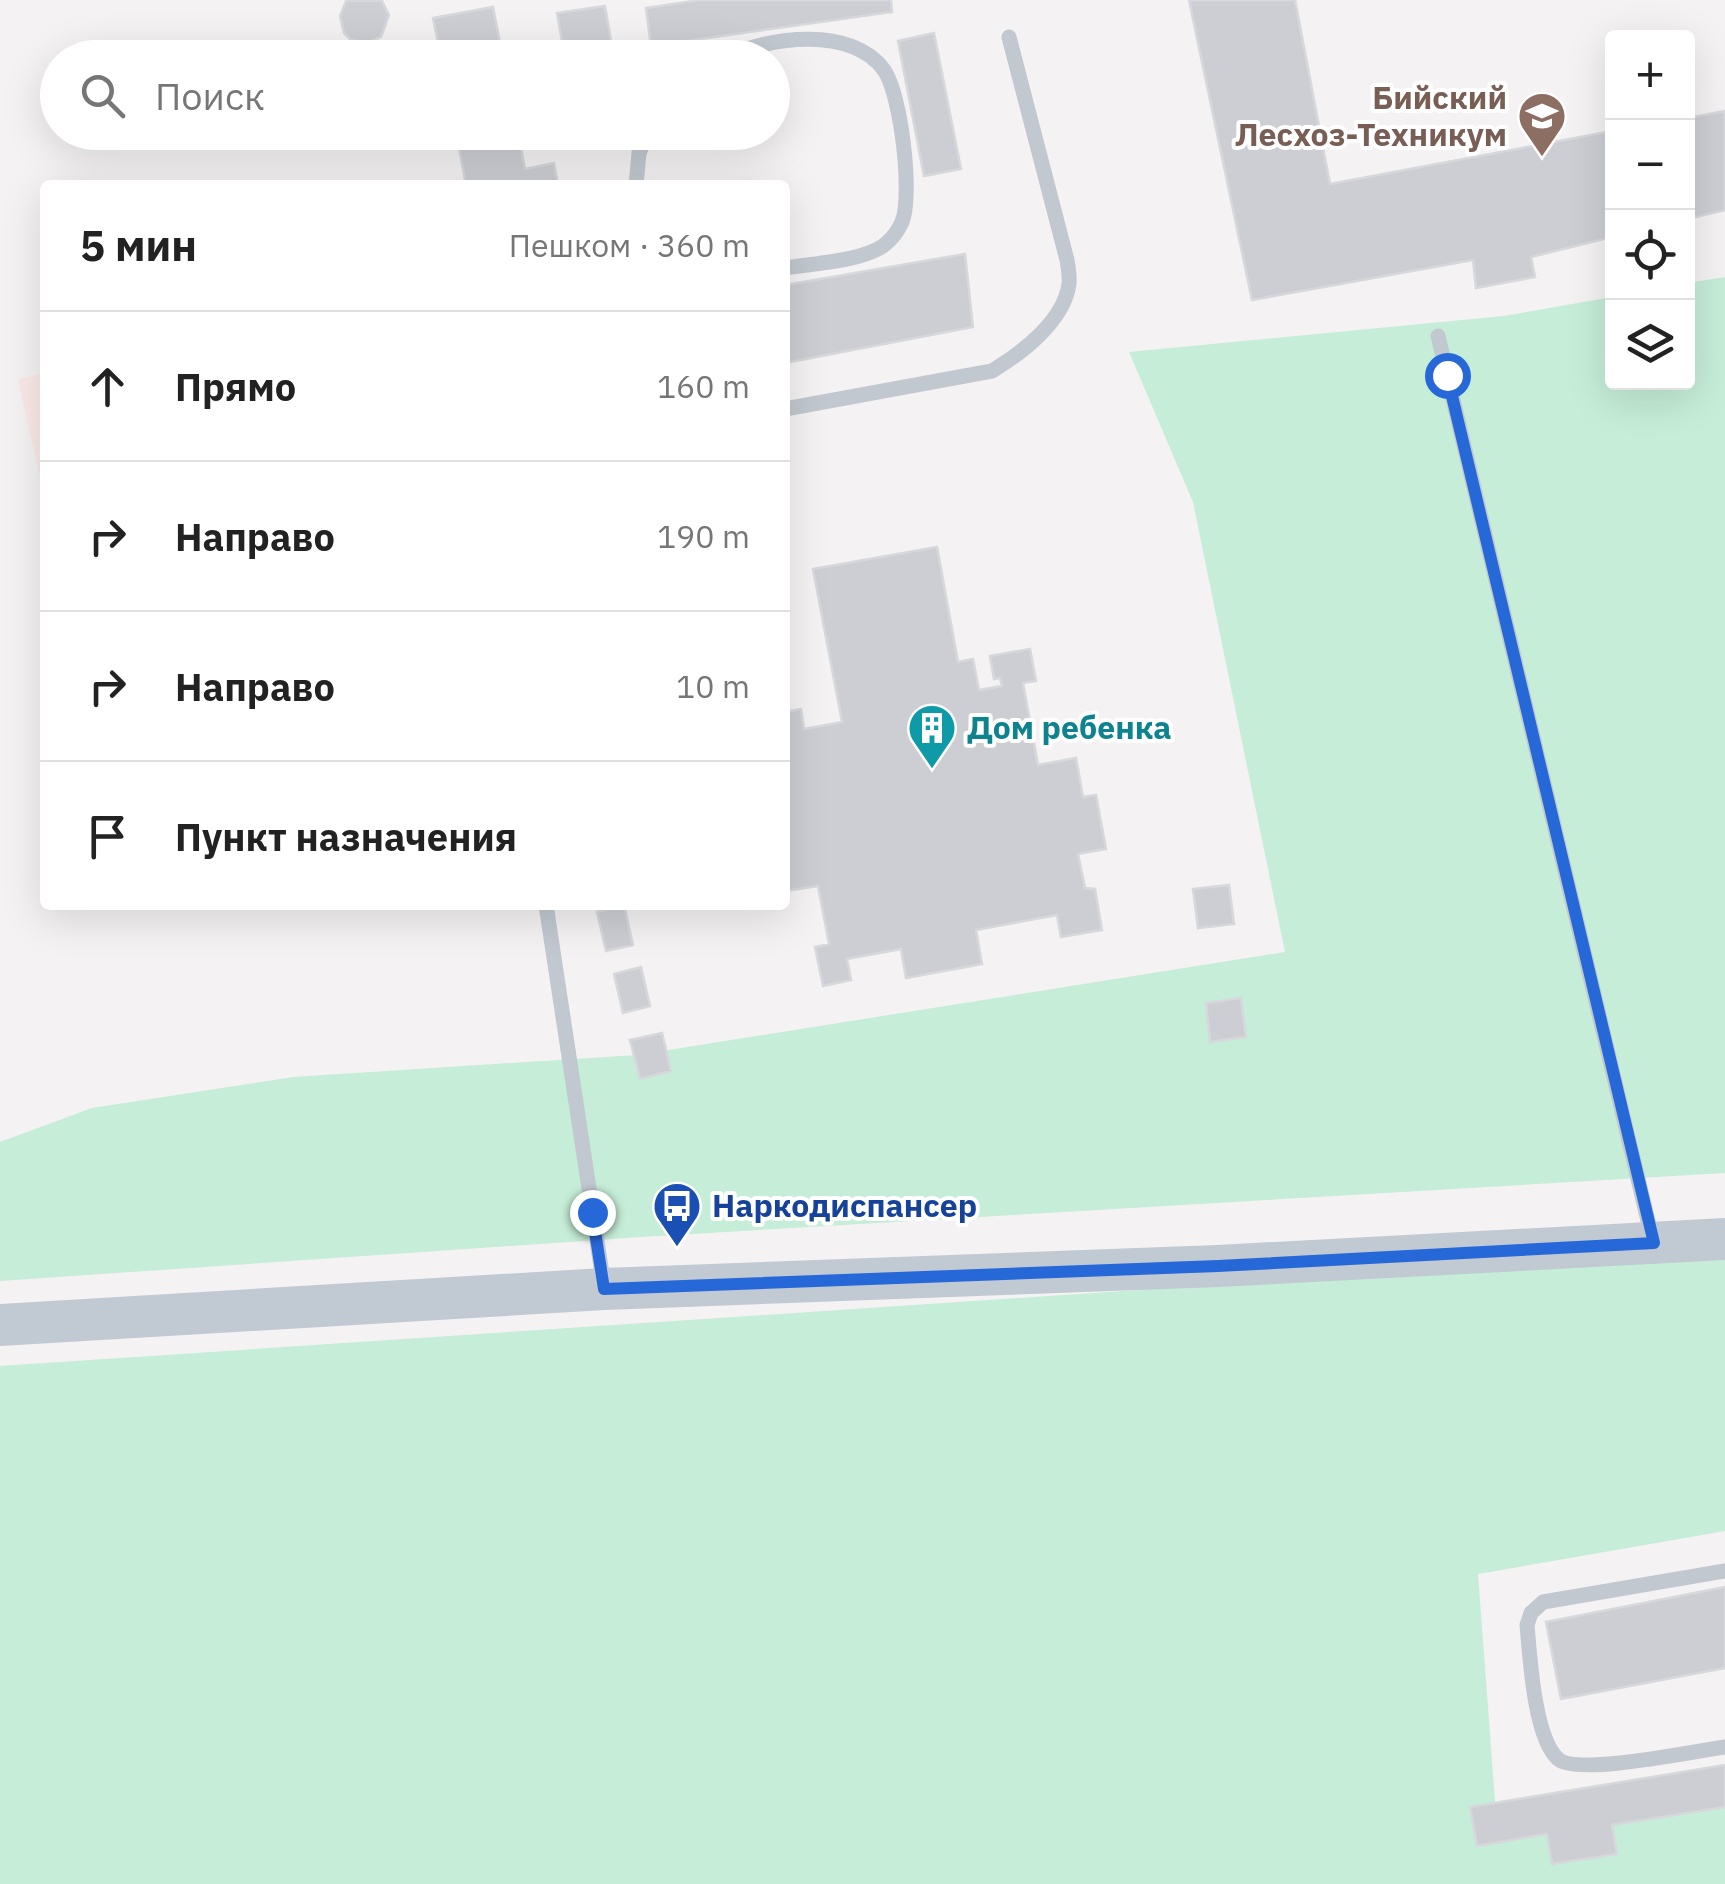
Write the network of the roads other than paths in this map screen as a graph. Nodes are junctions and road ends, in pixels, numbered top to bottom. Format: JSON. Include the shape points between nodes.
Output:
{"nodes":[{"id":1,"x":1010,"y":37,"type":"dead end"},
{"id":2,"x":790,"y":40,"type":"edge"},
{"id":3,"x":640,"y":150,"type":"edge"},
{"id":4,"x":636,"y":180,"type":"edge"},
{"id":5,"x":790,"y":267,"type":"edge"},
{"id":6,"x":1438,"y":336,"type":"dead end"},
{"id":7,"x":790,"y":408,"type":"edge"},
{"id":8,"x":547,"y":910,"type":"edge"},
{"id":9,"x":1725,"y":1239,"type":"edge"},
{"id":10,"x":1654,"y":1243,"type":"junction"},
{"id":11,"x":604,"y":1289,"type":"junction"},
{"id":12,"x":0,"y":1325,"type":"edge"},
{"id":13,"x":1725,"y":1571,"type":"edge"},
{"id":14,"x":1725,"y":1747,"type":"edge"}],
"edges":[{"from":1,"to":7,"type":"lane","via":[[1067,260],[1069,285],[1057,314],[1018,356],[992,371]]},
{"from":2,"to":5,"type":"lane","via":[[834,40],[873,58],[886,72],[905,190],[904,219],[880,248]]},
{"from":3,"to":4,"type":"lane"},
{"from":6,"to":10,"type":"lane"},
{"from":8,"to":11,"type":"lane"},
{"from":9,"to":10,"type":"main road"},
{"from":10,"to":11,"type":"main road"},
{"from":11,"to":12,"type":"main road"},
{"from":13,"to":14,"type":"lane","via":[[1543,1602],[1527,1625],[1542,1731],[1561,1762],[1598,1765]]}]}
